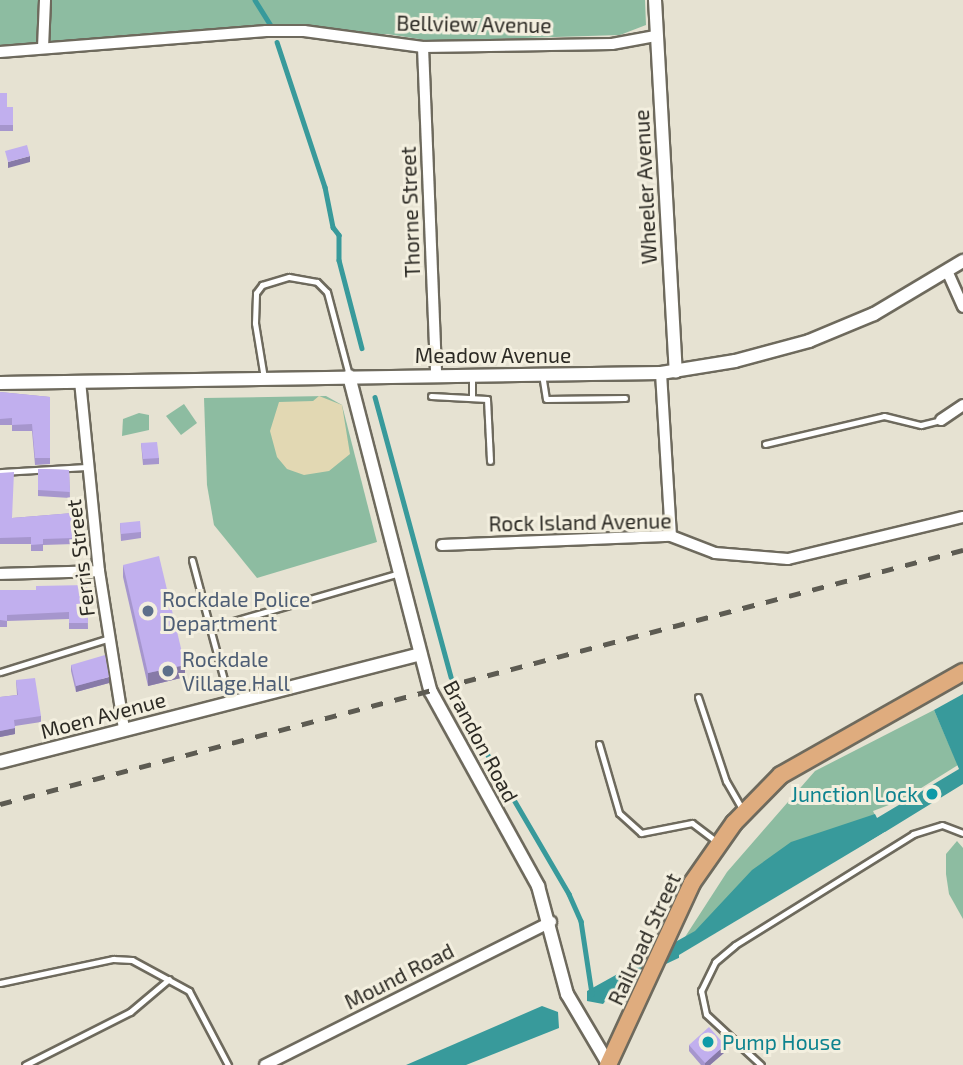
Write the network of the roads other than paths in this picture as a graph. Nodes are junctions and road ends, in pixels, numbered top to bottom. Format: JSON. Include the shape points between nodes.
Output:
{"nodes":[{"id":1,"x":45,"y":0,"type":"edge"},
{"id":2,"x":655,"y":0,"type":"edge"},
{"id":3,"x":655,"y":36,"type":"junction"},
{"id":4,"x":423,"y":47,"type":"junction"},
{"id":5,"x":43,"y":48,"type":"junction"},
{"id":6,"x":0,"y":52,"type":"edge"},
{"id":7,"x":963,"y":261,"type":"edge"},
{"id":8,"x":948,"y":273,"type":"junction"},
{"id":9,"x":963,"y":307,"type":"edge"},
{"id":10,"x":676,"y":371,"type":"junction"},
{"id":11,"x":662,"y":373,"type":"junction"},
{"id":12,"x":542,"y":374,"type":"junction"},
{"id":13,"x":436,"y":375,"type":"junction"},
{"id":14,"x":472,"y":375,"type":"junction"},
{"id":15,"x":349,"y":376,"type":"junction"},
{"id":16,"x":264,"y":377,"type":"junction"},
{"id":17,"x":80,"y":381,"type":"junction"},
{"id":18,"x":0,"y":383,"type":"edge"},
{"id":19,"x":431,"y":396,"type":"dead end"},
{"id":20,"x":472,"y":396,"type":"junction"},
{"id":21,"x":625,"y":398,"type":"dead end"},
{"id":22,"x":963,"y":405,"type":"edge"},
{"id":23,"x":940,"y":420,"type":"joint"},
{"id":24,"x":765,"y":444,"type":"dead end"},
{"id":25,"x":490,"y":461,"type":"dead end"},
{"id":26,"x":89,"y":467,"type":"junction"},
{"id":27,"x":0,"y":472,"type":"edge"},
{"id":28,"x":963,"y":517,"type":"edge"},
{"id":29,"x":671,"y":536,"type":"junction"},
{"id":30,"x":442,"y":545,"type":"dead end"},
{"id":31,"x":192,"y":560,"type":"dead end"},
{"id":32,"x":99,"y":571,"type":"junction"},
{"id":33,"x":399,"y":573,"type":"junction"},
{"id":34,"x":0,"y":574,"type":"edge"},
{"id":35,"x":210,"y":628,"type":"junction"},
{"id":36,"x":110,"y":638,"type":"junction"},
{"id":37,"x":420,"y":654,"type":"junction"},
{"id":38,"x":0,"y":672,"type":"edge"},
{"id":39,"x":963,"y":672,"type":"edge"},
{"id":40,"x":698,"y":696,"type":"dead end"},
{"id":41,"x":230,"y":702,"type":"junction"},
{"id":42,"x":124,"y":729,"type":"junction"},
{"id":43,"x":599,"y":744,"type":"dead end"},
{"id":44,"x":0,"y":762,"type":"edge"},
{"id":45,"x":745,"y":812,"type":"junction"},
{"id":46,"x":963,"y":833,"type":"edge"},
{"id":47,"x":719,"y":844,"type":"junction"},
{"id":48,"x":551,"y":922,"type":"junction"},
{"id":49,"x":169,"y":979,"type":"junction"},
{"id":50,"x":0,"y":983,"type":"edge"},
{"id":51,"x":25,"y":1065,"type":"edge"},
{"id":52,"x":228,"y":1065,"type":"edge"},
{"id":53,"x":265,"y":1065,"type":"edge"},
{"id":54,"x":609,"y":1065,"type":"edge"},
{"id":55,"x":761,"y":1065,"type":"edge"}],
"edges":[{"from":1,"to":5,"type":"street"},
{"from":2,"to":3,"type":"street","name":"Wheeler Avenue"},
{"from":3,"to":4,"type":"street","name":"Bellview Avenue","via":[[612,44]]},
{"from":3,"to":10,"type":"street","name":"Wheeler Avenue"},
{"from":4,"to":5,"type":"street","name":"Bellview Avenue","via":[[304,31]]},
{"from":4,"to":13,"type":"street","name":"Thorne Street"},
{"from":5,"to":6,"type":"street","name":"Bellview Avenue"},
{"from":7,"to":8,"type":"street","name":"Meadow Avenue"},
{"from":8,"to":9,"type":"street"},
{"from":8,"to":10,"type":"street","name":"Meadow Avenue","via":[[874,314],[809,341]]},
{"from":10,"to":11,"type":"street","name":"Meadow Avenue"},
{"from":11,"to":12,"type":"street","name":"Meadow Avenue"},
{"from":11,"to":29,"type":"street"},
{"from":12,"to":14,"type":"street","name":"Meadow Avenue"},
{"from":12,"to":21,"type":"lane","via":[[546,399]]},
{"from":13,"to":14,"type":"street","name":"Meadow Avenue"},
{"from":13,"to":15,"type":"street","name":"Meadow Avenue"},
{"from":14,"to":20,"type":"lane"},
{"from":15,"to":16,"type":"street","name":"Meadow Avenue"},
{"from":15,"to":16,"type":"lane","via":[[327,292],[317,282],[289,277],[262,285],[256,293],[255,323]]},
{"from":15,"to":33,"type":"street","name":"Brandon Road"},
{"from":16,"to":17,"type":"street","name":"Meadow Avenue"},
{"from":17,"to":18,"type":"street","name":"Meadow Avenue"},
{"from":17,"to":26,"type":"street","name":"Ferris Street"},
{"from":19,"to":20,"type":"lane"},
{"from":20,"to":25,"type":"lane","via":[[483,396],[490,409]]},
{"from":22,"to":23,"type":"street"},
{"from":23,"to":24,"type":"lane","via":[[921,425],[884,416]]},
{"from":26,"to":27,"type":"lane"},
{"from":26,"to":32,"type":"street","name":"Ferris Street"},
{"from":28,"to":29,"type":"street","name":"Rock Island Avenue","via":[[788,559],[715,553]]},
{"from":29,"to":30,"type":"street","name":"Rock Island Avenue"},
{"from":31,"to":35,"type":"lane"},
{"from":32,"to":34,"type":"street"},
{"from":32,"to":36,"type":"street","name":"Ferris Street"},
{"from":33,"to":35,"type":"lane"},
{"from":33,"to":37,"type":"street","name":"Brandon Road"},
{"from":35,"to":41,"type":"lane"},
{"from":36,"to":38,"type":"lane"},
{"from":36,"to":42,"type":"street","name":"Ferris Street"},
{"from":37,"to":41,"type":"street","name":"Moen Avenue"},
{"from":37,"to":48,"type":"street","name":"Brandon Road","via":[[431,692],[538,886]]},
{"from":39,"to":45,"type":"main road","name":"Railroad Street","via":[[781,775]]},
{"from":40,"to":45,"type":"lane","via":[[726,781]]},
{"from":41,"to":42,"type":"street","name":"Moen Avenue"},
{"from":42,"to":44,"type":"street","name":"Moen Avenue"},
{"from":43,"to":47,"type":"lane","via":[[620,813],[641,833],[692,823]]},
{"from":45,"to":47,"type":"main road","name":"Railroad Street"},
{"from":46,"to":55,"type":"lane","via":[[942,825],[913,834],[715,962],[701,991],[706,1014]]},
{"from":47,"to":54,"type":"main road","name":"Railroad Street","via":[[663,939]]},
{"from":48,"to":53,"type":"street","name":"Mound Road"},
{"from":48,"to":54,"type":"street","name":"Brandon Road","via":[[567,994]]},
{"from":49,"to":50,"type":"lane","via":[[132,960],[113,958]]},
{"from":49,"to":51,"type":"lane","via":[[130,1012]]},
{"from":49,"to":52,"type":"lane","via":[[190,991]]}]}
